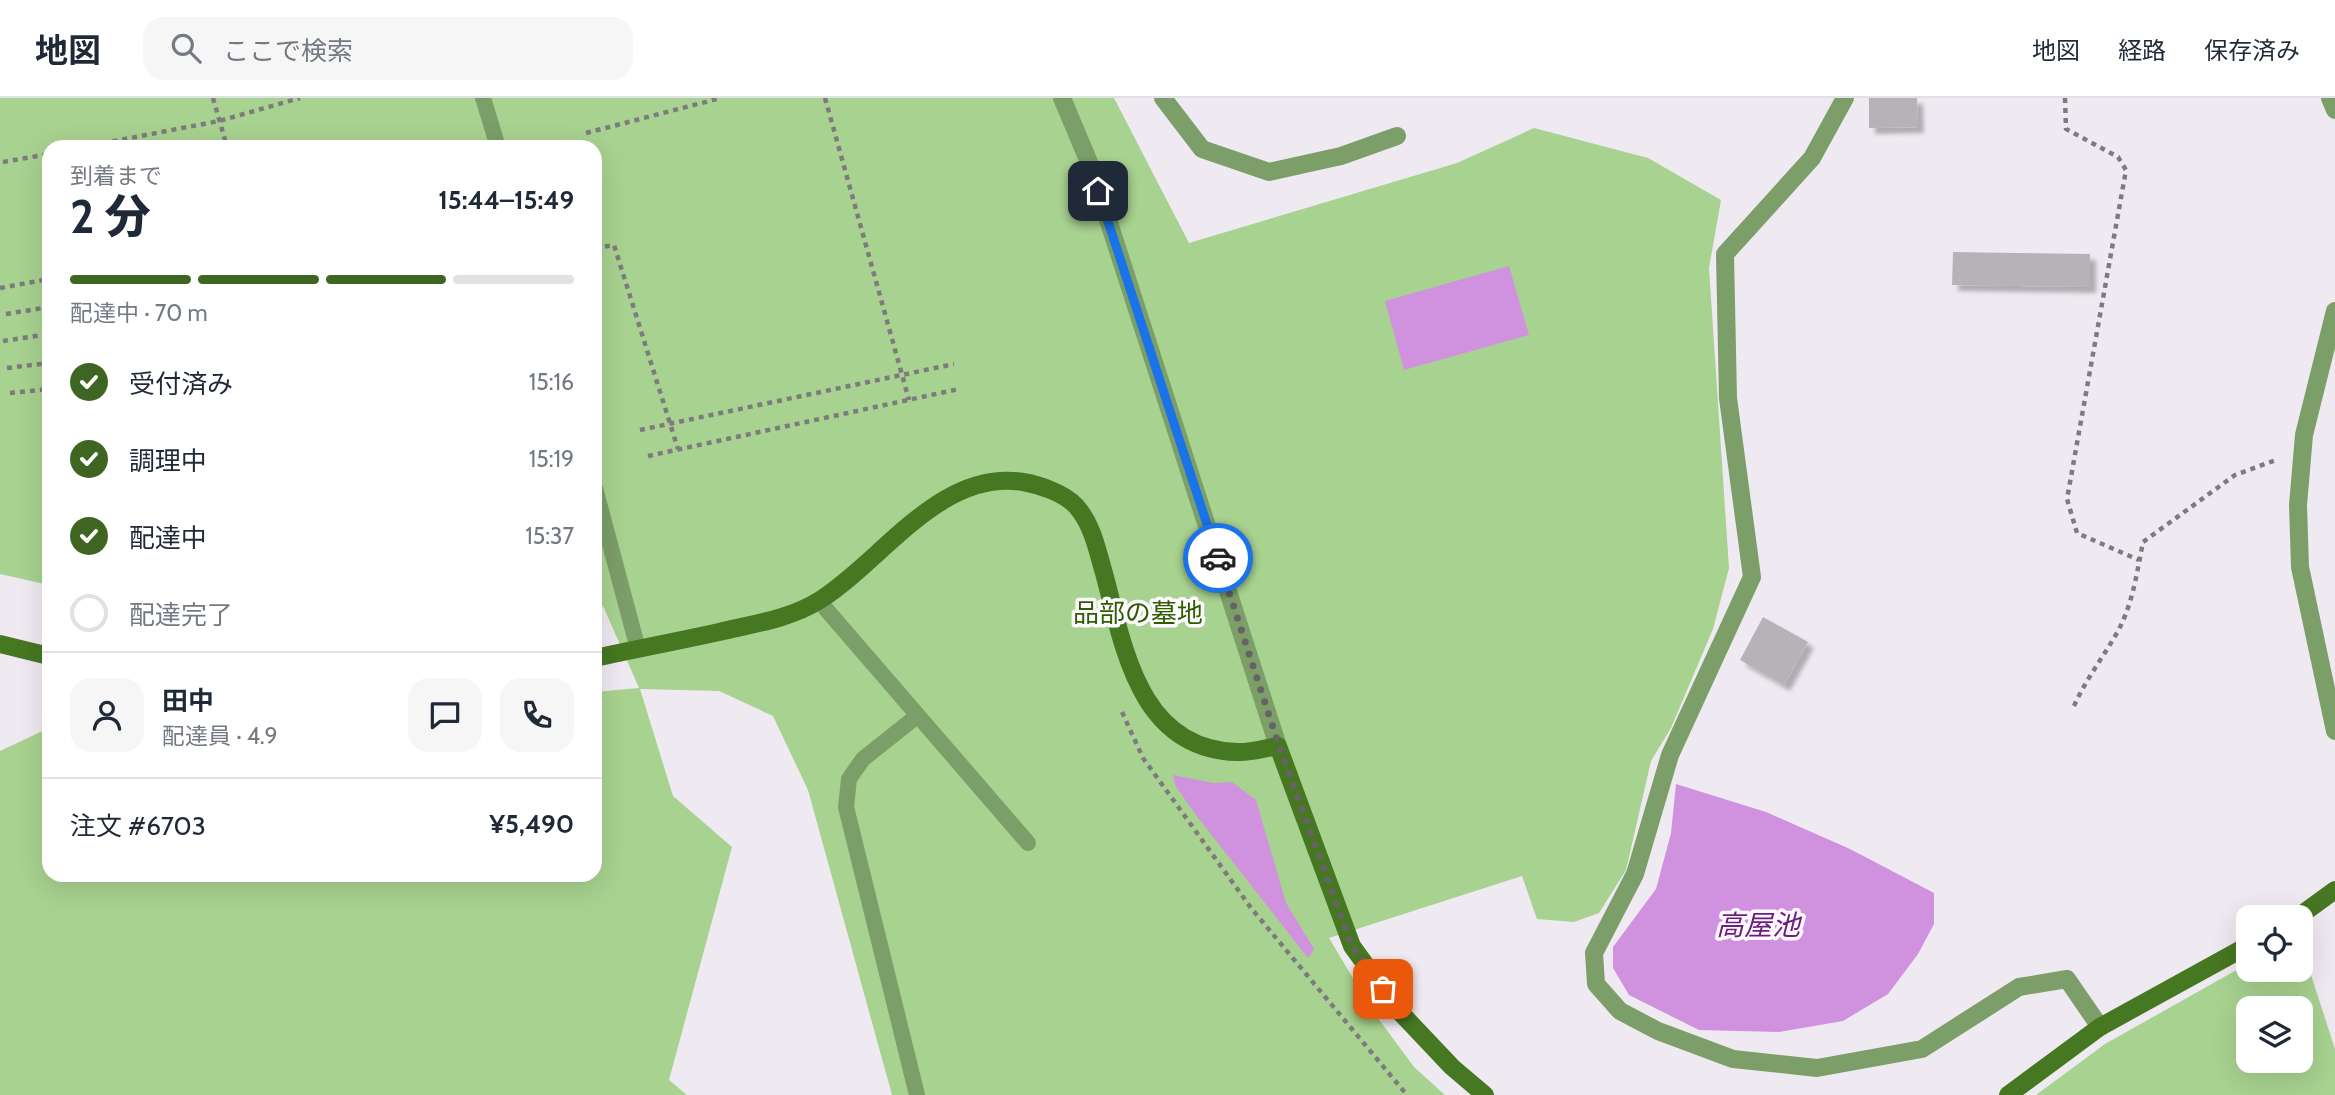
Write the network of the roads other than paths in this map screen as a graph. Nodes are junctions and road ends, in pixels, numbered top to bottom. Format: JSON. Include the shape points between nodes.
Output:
{"nodes":[{"id":1,"x":483,"y":98,"type":"edge"},
{"id":2,"x":1062,"y":98,"type":"edge"},
{"id":3,"x":1163,"y":98,"type":"edge"},
{"id":4,"x":1845,"y":98,"type":"edge"},
{"id":5,"x":2330,"y":98,"type":"edge"},
{"id":6,"x":2335,"y":110,"type":"edge"},
{"id":7,"x":1398,"y":136,"type":"dead end"},
{"id":8,"x":496,"y":140,"type":"edge"},
{"id":9,"x":2335,"y":311,"type":"edge"},
{"id":10,"x":602,"y":514,"type":"edge"},
{"id":11,"x":819,"y":601,"type":"junction"},
{"id":12,"x":0,"y":644,"type":"edge"},
{"id":13,"x":638,"y":649,"type":"junction"},
{"id":14,"x":42,"y":654,"type":"edge"},
{"id":15,"x":602,"y":657,"type":"edge"},
{"id":16,"x":917,"y":716,"type":"junction"},
{"id":17,"x":2335,"y":731,"type":"edge"},
{"id":18,"x":1279,"y":746,"type":"junction"},
{"id":19,"x":1028,"y":843,"type":"dead end"},
{"id":20,"x":2335,"y":890,"type":"edge"},
{"id":21,"x":2313,"y":906,"type":"edge"},
{"id":22,"x":2236,"y":952,"type":"edge"},
{"id":23,"x":2099,"y":1027,"type":"junction"},
{"id":24,"x":917,"y":1095,"type":"edge"},
{"id":25,"x":1485,"y":1095,"type":"edge"},
{"id":26,"x":2008,"y":1095,"type":"edge"}],
"edges":[{"from":1,"to":8,"type":"lane"},
{"from":2,"to":18,"type":"street","via":[[1091,167]]},
{"from":3,"to":7,"type":"street","via":[[1202,149],[1269,173],[1341,156]]},
{"from":4,"to":23,"type":"street","via":[[1812,158],[1725,254],[1728,398],[1752,577],[1670,755],[1635,874],[1594,953],[1596,984],[1620,1011],[1720,1055],[1818,1068],[1922,1049],[2019,987],[2067,979]]},
{"from":5,"to":6,"type":"street"},
{"from":9,"to":17,"type":"street","via":[[2304,435],[2298,505],[2300,567]]},
{"from":10,"to":13,"type":"lane"},
{"from":11,"to":13,"type":"street","via":[[776,619]]},
{"from":11,"to":16,"type":"lane"},
{"from":11,"to":18,"type":"street","via":[[946,497],[985,482],[1023,482],[1051,490],[1075,504],[1092,530],[1127,660],[1144,699],[1168,726],[1197,746],[1237,752]]},
{"from":12,"to":14,"type":"street"},
{"from":13,"to":15,"type":"street"},
{"from":16,"to":19,"type":"lane"},
{"from":16,"to":24,"type":"lane","via":[[863,759],[849,779],[846,807]]},
{"from":18,"to":25,"type":"street","via":[[1352,946],[1399,1011],[1451,1067]]},
{"from":20,"to":21,"type":"street"},
{"from":22,"to":23,"type":"street"},
{"from":23,"to":26,"type":"street"}]}
